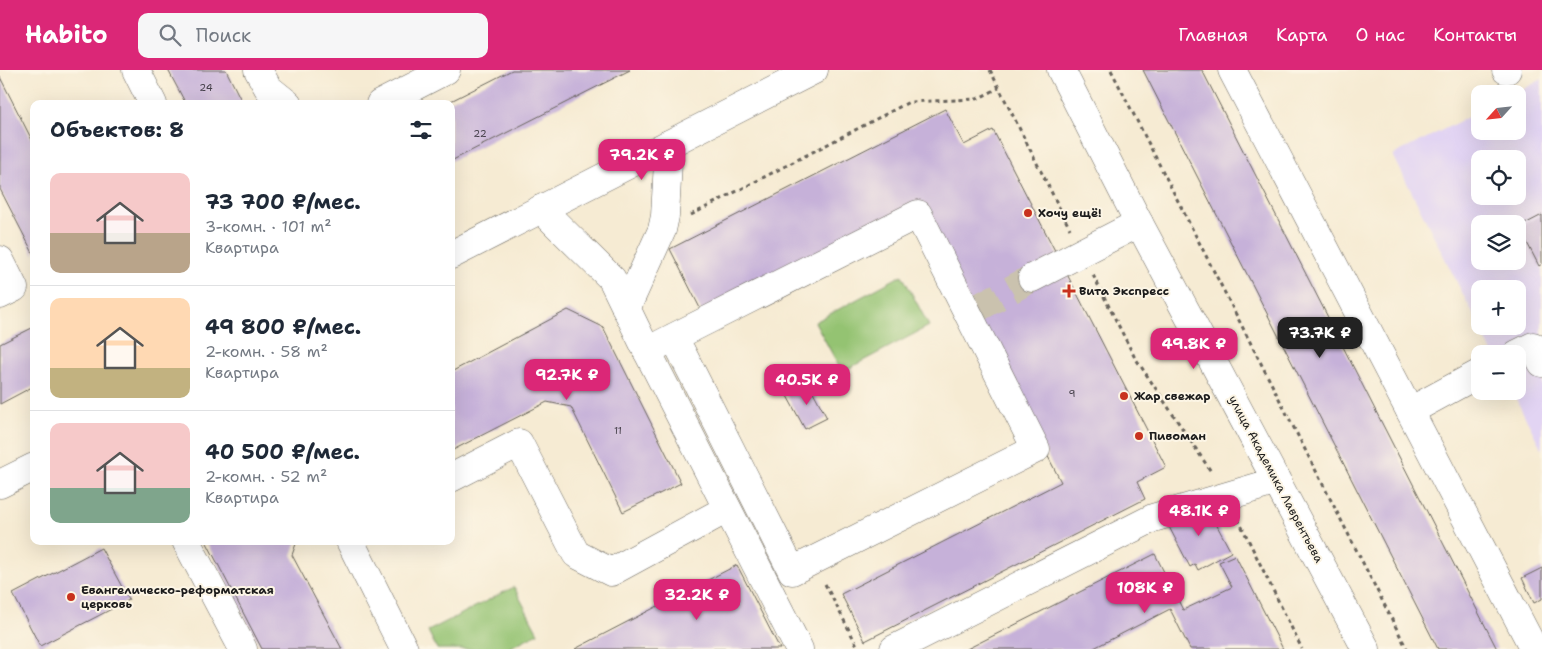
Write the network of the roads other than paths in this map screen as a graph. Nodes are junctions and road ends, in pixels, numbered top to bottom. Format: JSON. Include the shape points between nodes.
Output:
{"nodes":[{"id":1,"x":136,"y":70,"type":"edge"},
{"id":2,"x":258,"y":70,"type":"edge"},
{"id":3,"x":446,"y":70,"type":"edge"},
{"id":4,"x":814,"y":70,"type":"edge"},
{"id":5,"x":1061,"y":70,"type":"edge"},
{"id":6,"x":1232,"y":70,"type":"edge"},
{"id":7,"x":151,"y":100,"type":"edge"},
{"id":8,"x":283,"y":100,"type":"edge"},
{"id":9,"x":388,"y":100,"type":"edge"},
{"id":10,"x":669,"y":144,"type":"junction"},
{"id":11,"x":541,"y":209,"type":"junction"},
{"id":12,"x":1139,"y":222,"type":"junction"},
{"id":13,"x":455,"y":253,"type":"edge"},
{"id":14,"x":0,"y":260,"type":"edge"},
{"id":15,"x":1032,"y":278,"type":"tunnel mouth"},
{"id":16,"x":0,"y":295,"type":"edge"},
{"id":17,"x":626,"y":309,"type":"junction"},
{"id":18,"x":674,"y":337,"type":"junction"},
{"id":19,"x":1526,"y":350,"type":"edge"},
{"id":20,"x":647,"y":351,"type":"junction"},
{"id":21,"x":1542,"y":363,"type":"edge"},
{"id":22,"x":1471,"y":378,"type":"edge"},
{"id":23,"x":1410,"y":411,"type":"junction"},
{"id":24,"x":30,"y":469,"type":"edge"},
{"id":25,"x":455,"y":476,"type":"edge"},
{"id":26,"x":1278,"y":481,"type":"junction"},
{"id":27,"x":0,"y":484,"type":"edge"},
{"id":28,"x":727,"y":510,"type":"junction"},
{"id":29,"x":188,"y":545,"type":"edge"},
{"id":30,"x":352,"y":545,"type":"edge"},
{"id":31,"x":243,"y":649,"type":"edge"},
{"id":32,"x":404,"y":649,"type":"edge"},
{"id":33,"x":799,"y":649,"type":"edge"},
{"id":34,"x":894,"y":649,"type":"edge"},
{"id":35,"x":1366,"y":649,"type":"edge"},
{"id":36,"x":1534,"y":649,"type":"edge"}],
"edges":[{"from":1,"to":7,"type":"street"},
{"from":2,"to":8,"type":"street","via":[[268,88]]},
{"from":3,"to":9,"type":"street"},
{"from":4,"to":10,"type":"street"},
{"from":5,"to":12,"type":"street","name":"улица Академика Лаврентьева"},
{"from":6,"to":23,"type":"street"},
{"from":10,"to":11,"type":"street"},
{"from":10,"to":17,"type":"street","via":[[662,230]]},
{"from":11,"to":13,"type":"street"},
{"from":11,"to":17,"type":"street","via":[[612,278]]},
{"from":12,"to":15,"type":"street"},
{"from":12,"to":26,"type":"street","name":"улица Академика Лаврентьева"},
{"from":14,"to":16,"type":"street","via":[[14,288]]},
{"from":17,"to":20,"type":"street"},
{"from":18,"to":18,"type":"street","via":[[918,214],[971,312],[1036,448],[792,572]]},
{"from":18,"to":20,"type":"street"},
{"from":19,"to":21,"type":"street","via":[[1533,346]]},
{"from":20,"to":28,"type":"street"},
{"from":22,"to":23,"type":"street"},
{"from":23,"to":36,"type":"street"},
{"from":24,"to":27,"type":"street"},
{"from":25,"to":28,"type":"street","via":[[519,443],[576,554],[611,572]]},
{"from":26,"to":34,"type":"street","via":[[1153,518]]},
{"from":26,"to":35,"type":"street","name":"улица Академика Лаврентьева"},
{"from":28,"to":33,"type":"street"},
{"from":29,"to":31,"type":"street"},
{"from":30,"to":32,"type":"street"}]}
